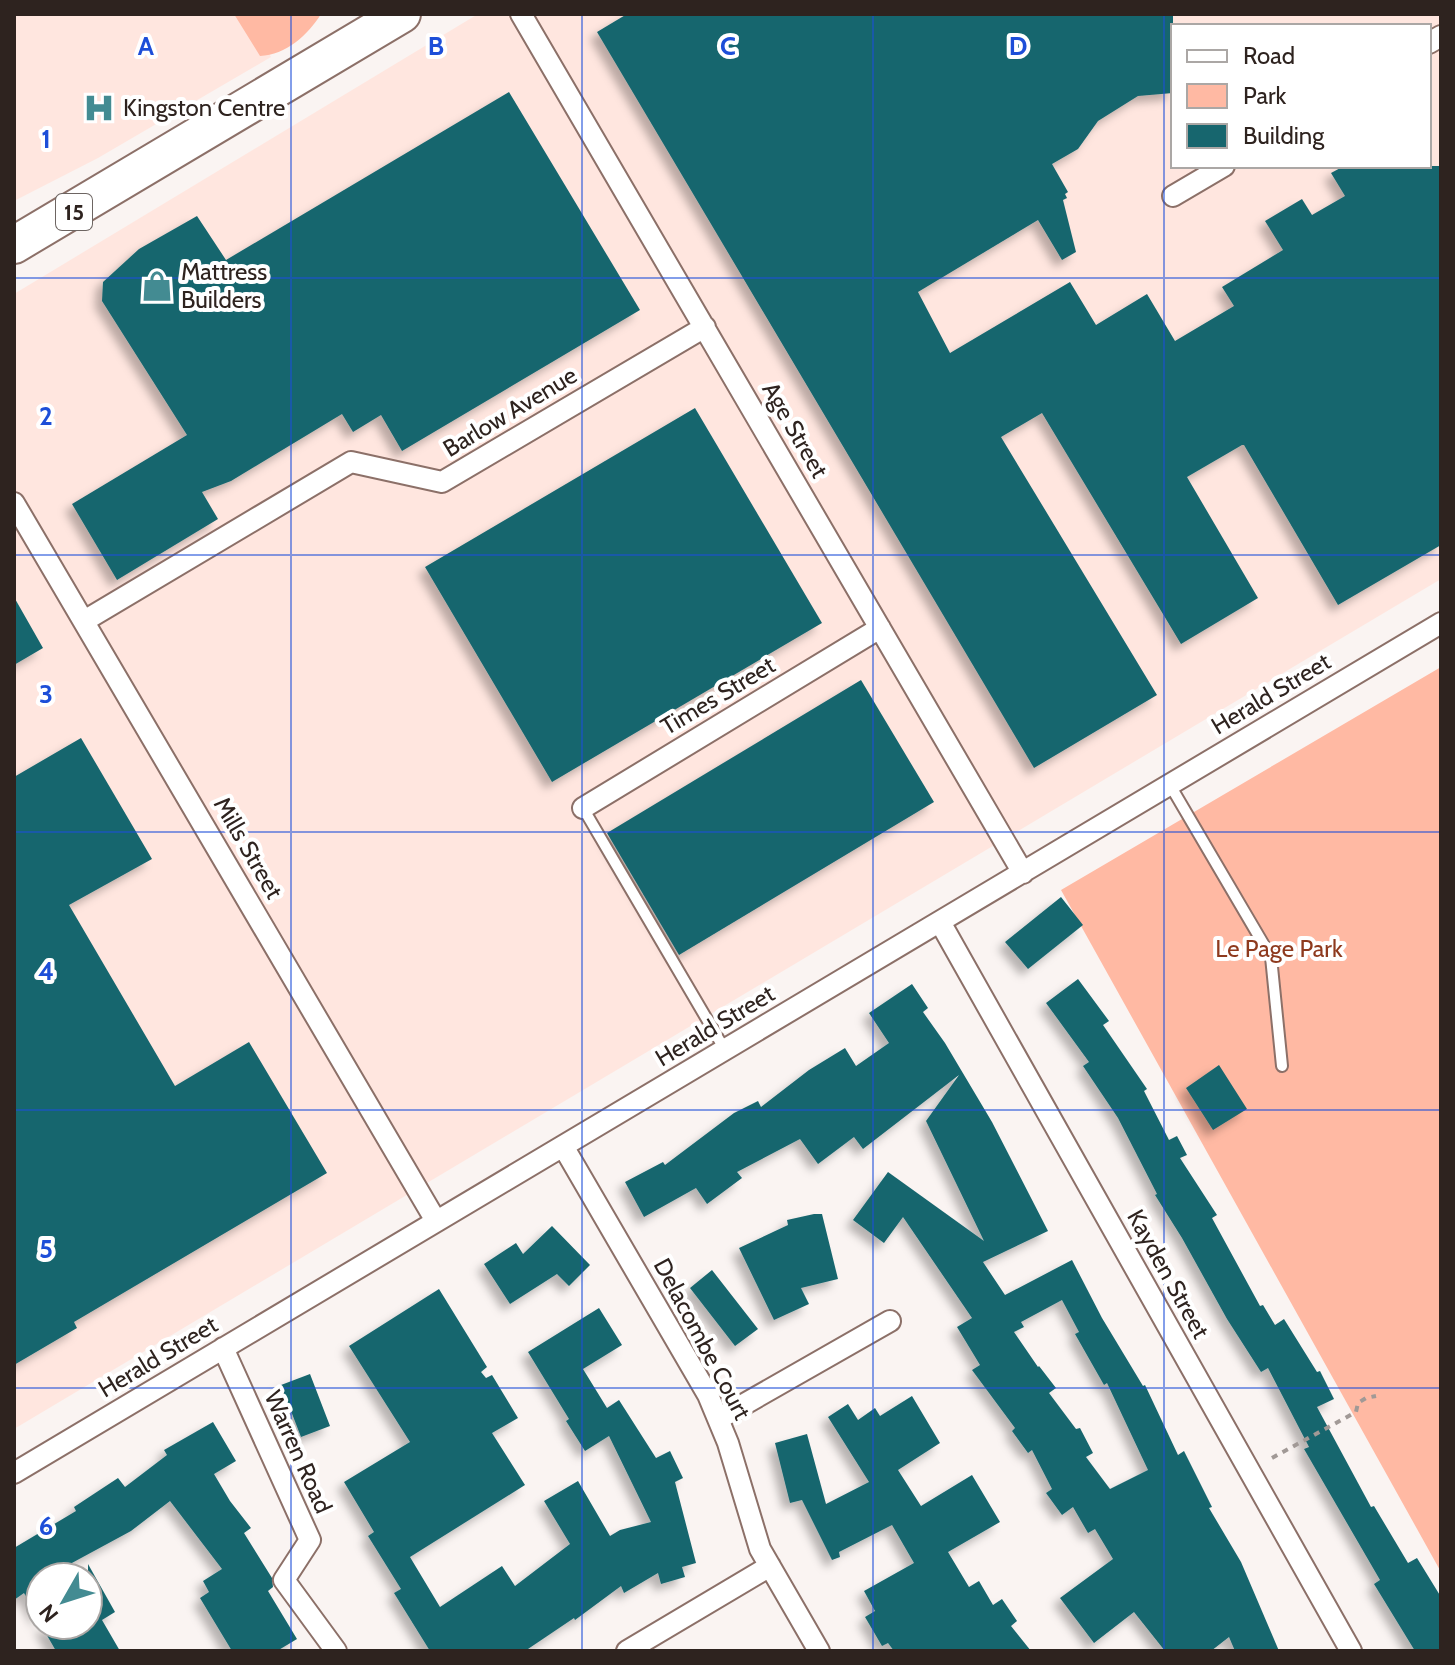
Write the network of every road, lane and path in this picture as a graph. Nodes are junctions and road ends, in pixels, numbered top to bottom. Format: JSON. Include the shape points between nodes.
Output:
{"nodes":[{"id":1,"x":402,"y":14,"type":"edge"},
{"id":2,"x":521,"y":14,"type":"edge"},
{"id":3,"x":1221,"y":168,"type":"edge"},
{"id":4,"x":1173,"y":196,"type":"dead end"},
{"id":5,"x":14,"y":245,"type":"edge"},
{"id":6,"x":705,"y":327,"type":"junction"},
{"id":7,"x":14,"y":503,"type":"edge"},
{"id":8,"x":84,"y":621,"type":"junction"},
{"id":9,"x":1441,"y":623,"type":"edge"},
{"id":10,"x":880,"y":628,"type":"junction"},
{"id":11,"x":1170,"y":785,"type":"junction"},
{"id":12,"x":583,"y":808,"type":"joint"},
{"id":13,"x":1023,"y":873,"type":"junction"},
{"id":14,"x":940,"y":922,"type":"junction"},
{"id":15,"x":725,"y":1050,"type":"junction"},
{"id":16,"x":1282,"y":1066,"type":"dead end"},
{"id":17,"x":563,"y":1146,"type":"junction"},
{"id":18,"x":436,"y":1221,"type":"junction"},
{"id":19,"x":890,"y":1321,"type":"dead end"},
{"id":20,"x":223,"y":1348,"type":"junction"},
{"id":21,"x":1376,"y":1396,"type":"dead end"},
{"id":22,"x":720,"y":1418,"type":"junction"},
{"id":23,"x":1272,"y":1458,"type":"dead end"},
{"id":24,"x":14,"y":1473,"type":"edge"},
{"id":25,"x":770,"y":1566,"type":"junction"},
{"id":26,"x":336,"y":1651,"type":"edge"},
{"id":27,"x":627,"y":1651,"type":"edge"},
{"id":28,"x":819,"y":1651,"type":"edge"},
{"id":29,"x":1351,"y":1651,"type":"edge"}],
"edges":[{"from":1,"to":5,"type":"highway","number":"15"},
{"from":2,"to":6,"type":"street","name":"Age Street"},
{"from":3,"to":4,"type":"street"},
{"from":6,"to":8,"type":"street","name":"Barlow Avenue","via":[[442,482],[351,462]]},
{"from":6,"to":10,"type":"street","name":"Age Street"},
{"from":7,"to":8,"type":"street","name":"Mills Street"},
{"from":8,"to":18,"type":"street","name":"Mills Street"},
{"from":9,"to":11,"type":"street","name":"Herald Street"},
{"from":10,"to":12,"type":"street","name":"Times Street"},
{"from":10,"to":13,"type":"street","name":"Age Street"},
{"from":11,"to":13,"type":"street","name":"Herald Street"},
{"from":11,"to":16,"type":"lane","via":[[1271,957]]},
{"from":12,"to":15,"type":"lane"},
{"from":13,"to":14,"type":"street","name":"Herald Street"},
{"from":14,"to":15,"type":"street","name":"Herald Street"},
{"from":14,"to":29,"type":"street","name":"Kayden Street"},
{"from":15,"to":17,"type":"street","name":"Herald Street"},
{"from":17,"to":18,"type":"street","name":"Herald Street"},
{"from":17,"to":22,"type":"street","name":"Delacombe Court"},
{"from":18,"to":20,"type":"street","name":"Herald Street"},
{"from":19,"to":22,"type":"street"},
{"from":20,"to":24,"type":"street","name":"Herald Street"},
{"from":20,"to":26,"type":"street","name":"Warren Road","via":[[310,1540],[284,1580]]},
{"from":21,"to":23,"type":"path"},
{"from":22,"to":25,"type":"street","name":"Delacombe Court","via":[[755,1536]]},
{"from":25,"to":27,"type":"street"},
{"from":25,"to":28,"type":"street","name":"Delacombe Court"}]}
